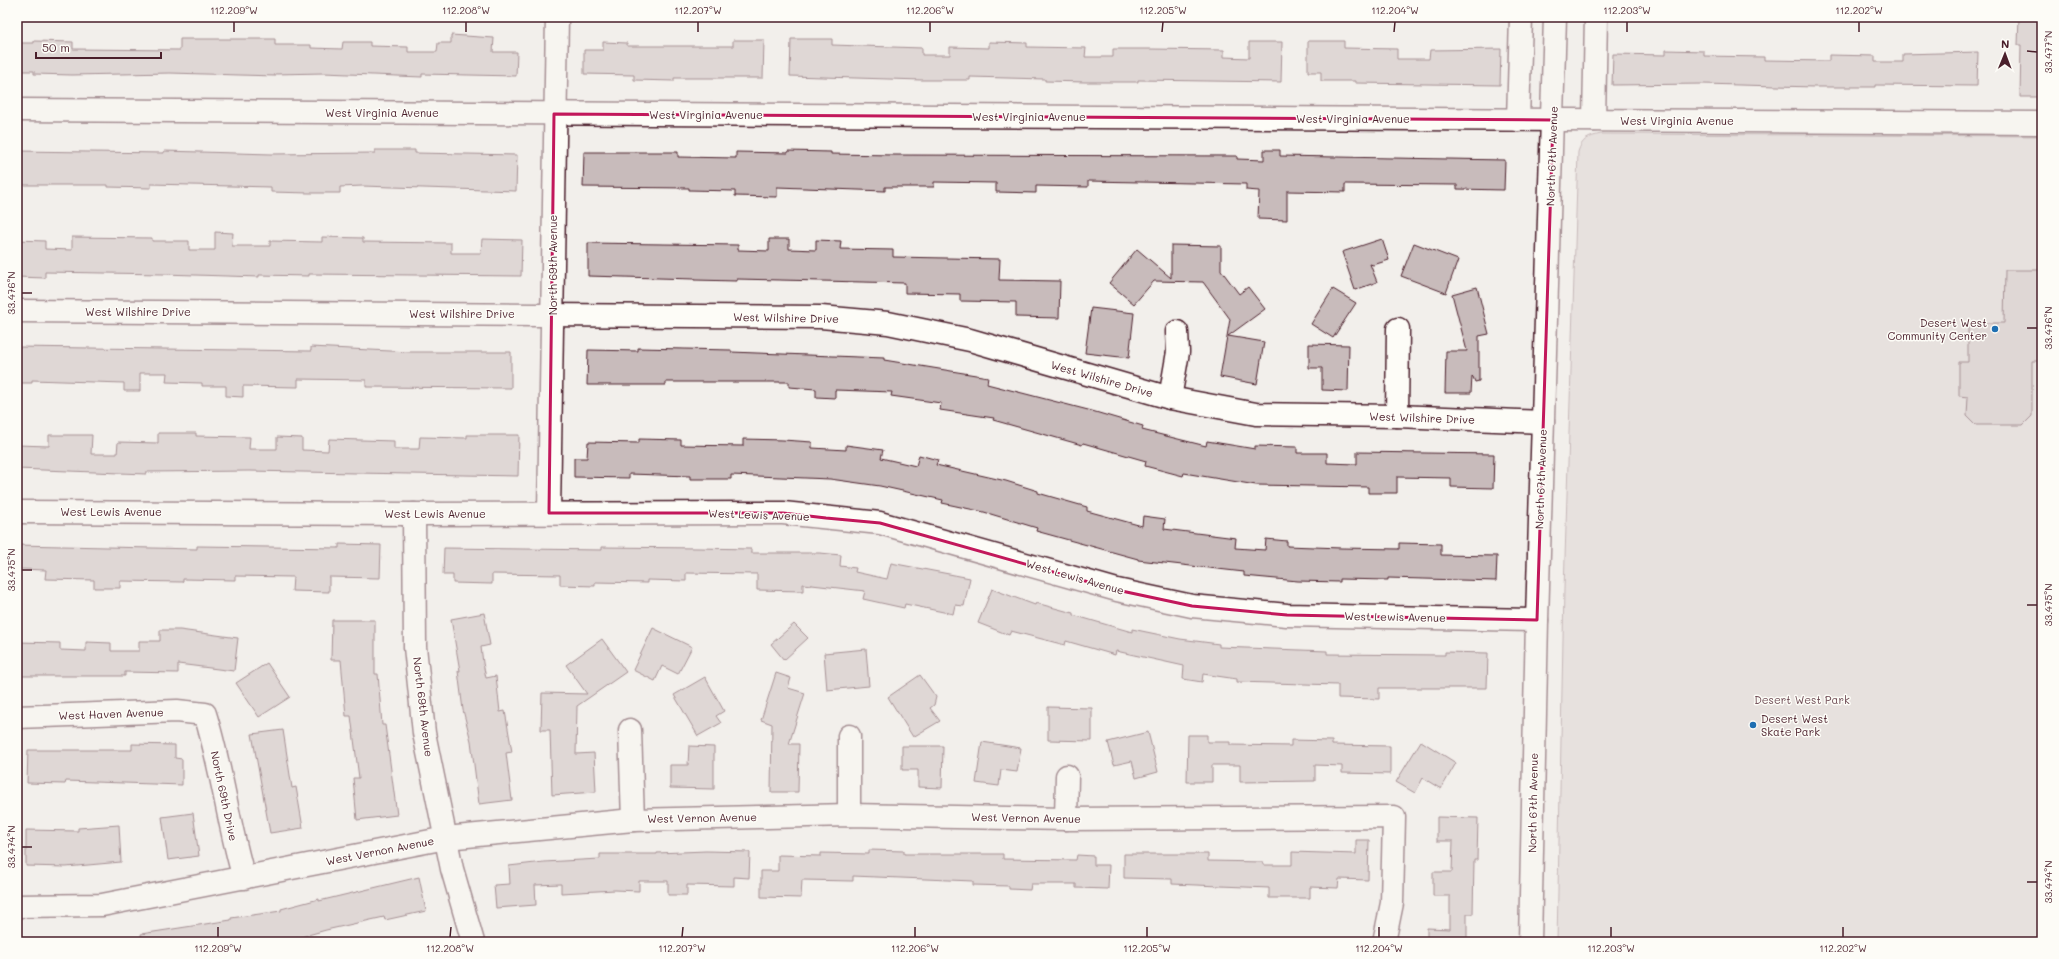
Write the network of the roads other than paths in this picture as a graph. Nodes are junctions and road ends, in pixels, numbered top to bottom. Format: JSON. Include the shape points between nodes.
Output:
{"nodes":[{"id":1,"x":557,"y":17,"type":"edge"},
{"id":2,"x":1521,"y":17,"type":"edge"},
{"id":3,"x":1555,"y":17,"type":"edge"},
{"id":4,"x":1596,"y":17,"type":"edge"},
{"id":5,"x":17,"y":110,"type":"edge"},
{"id":6,"x":554,"y":114,"type":"junction"},
{"id":7,"x":1518,"y":120,"type":"junction"},
{"id":8,"x":1553,"y":120,"type":"junction"},
{"id":9,"x":1594,"y":120,"type":"junction"},
{"id":10,"x":2042,"y":123,"type":"edge"},
{"id":11,"x":17,"y":311,"type":"edge"},
{"id":12,"x":553,"y":314,"type":"junction"},
{"id":13,"x":1398,"y":329,"type":"dead end"},
{"id":14,"x":1177,"y":332,"type":"dead end"},
{"id":15,"x":1170,"y":398,"type":"junction"},
{"id":16,"x":1397,"y":416,"type":"junction"},
{"id":17,"x":1543,"y":422,"type":"junction"},
{"id":18,"x":17,"y":512,"type":"edge"},
{"id":19,"x":549,"y":513,"type":"junction"},
{"id":20,"x":414,"y":514,"type":"junction"},
{"id":21,"x":1537,"y":620,"type":"junction"},
{"id":22,"x":205,"y":714,"type":"joint"},
{"id":23,"x":17,"y":717,"type":"edge"},
{"id":24,"x":630,"y":730,"type":"dead end"},
{"id":25,"x":849,"y":736,"type":"dead end"},
{"id":26,"x":1066,"y":776,"type":"dead end"},
{"id":27,"x":849,"y":815,"type":"junction"},
{"id":28,"x":1066,"y":819,"type":"junction"},
{"id":29,"x":633,"y":820,"type":"junction"},
{"id":30,"x":446,"y":838,"type":"junction"},
{"id":31,"x":244,"y":878,"type":"junction"},
{"id":32,"x":17,"y":906,"type":"edge"},
{"id":33,"x":473,"y":942,"type":"edge"},
{"id":34,"x":1384,"y":942,"type":"edge"},
{"id":35,"x":1530,"y":942,"type":"edge"}],
"edges":[{"from":1,"to":6,"type":"street","name":"North 69th Avenue"},
{"from":2,"to":7,"type":"street"},
{"from":3,"to":8,"type":"street","name":"North 67th Avenue"},
{"from":4,"to":9,"type":"street"},
{"from":5,"to":6,"type":"street","name":"West Virginia Avenue"},
{"from":6,"to":7,"type":"street","name":"West Virginia Avenue"},
{"from":6,"to":12,"type":"street","name":"North 69th Avenue"},
{"from":7,"to":8,"type":"street","name":"West Virginia Avenue"},
{"from":8,"to":9,"type":"street","name":"West Virginia Avenue"},
{"from":8,"to":17,"type":"street","name":"North 67th Avenue"},
{"from":9,"to":10,"type":"street","name":"West Virginia Avenue"},
{"from":11,"to":12,"type":"street","name":"West Wilshire Drive"},
{"from":12,"to":15,"type":"street","name":"West Wilshire Drive","via":[[821,317],[888,323],[970,340]]},
{"from":12,"to":19,"type":"street","name":"North 69th Avenue"},
{"from":13,"to":16,"type":"street"},
{"from":14,"to":15,"type":"street","via":[[1178,352]]},
{"from":15,"to":16,"type":"street","name":"West Wilshire Drive","via":[[1256,414]]},
{"from":16,"to":17,"type":"street","name":"West Wilshire Drive"},
{"from":17,"to":21,"type":"street","name":"North 67th Avenue"},
{"from":18,"to":20,"type":"street","name":"West Lewis Avenue"},
{"from":19,"to":20,"type":"street","name":"West Lewis Avenue"},
{"from":19,"to":21,"type":"street","name":"West Lewis Avenue","via":[[783,513],[880,523],[1117,590],[1192,606],[1287,615]]},
{"from":20,"to":30,"type":"street","name":"North 69th Avenue","via":[[415,647],[421,709]]},
{"from":21,"to":35,"type":"street","name":"North 67th Avenue"},
{"from":22,"to":23,"type":"street","name":"West Haven Avenue","via":[[177,711]]},
{"from":22,"to":31,"type":"street","name":"North 69th Drive","via":[[212,736],[233,842]]},
{"from":24,"to":29,"type":"street"},
{"from":25,"to":27,"type":"street"},
{"from":26,"to":28,"type":"street"},
{"from":27,"to":28,"type":"street","name":"West Vernon Avenue"},
{"from":27,"to":29,"type":"street","name":"West Vernon Avenue"},
{"from":28,"to":34,"type":"street","name":"West Vernon Avenue","via":[[1394,817],[1392,903]]},
{"from":29,"to":30,"type":"street","name":"West Vernon Avenue"},
{"from":30,"to":31,"type":"street","name":"West Vernon Avenue"},
{"from":30,"to":33,"type":"street","name":"North 69th Avenue"},
{"from":31,"to":32,"type":"street","name":"West Vernon Avenue","via":[[102,905]]}]}
